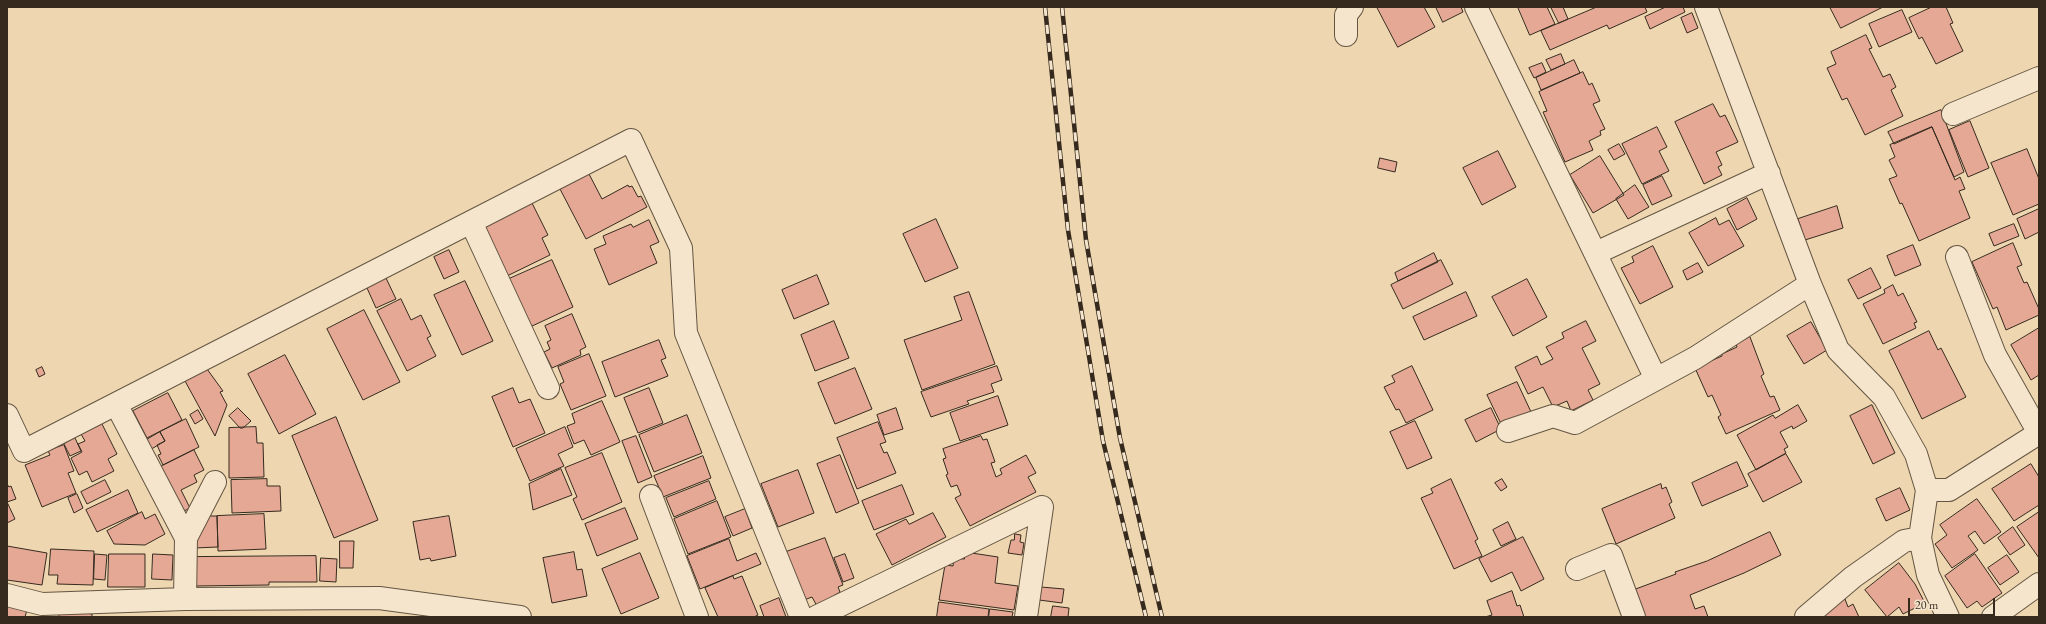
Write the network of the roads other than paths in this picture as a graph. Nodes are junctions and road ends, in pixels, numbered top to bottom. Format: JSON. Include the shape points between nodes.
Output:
{"nodes":[{"id":1,"x":1352,"y":7,"type":"edge"},
{"id":2,"x":1476,"y":7,"type":"edge"},
{"id":3,"x":1706,"y":7,"type":"edge"},
{"id":4,"x":1346,"y":35,"type":"dead end"},
{"id":5,"x":2039,"y":78,"type":"edge"},
{"id":6,"x":1953,"y":114,"type":"dead end"},
{"id":7,"x":1768,"y":172,"type":"junction"},
{"id":8,"x":471,"y":222,"type":"junction"},
{"id":9,"x":1596,"y":254,"type":"junction"},
{"id":10,"x":1957,"y":257,"type":"dead end"},
{"id":11,"x":1810,"y":284,"type":"junction"},
{"id":12,"x":1656,"y":379,"type":"junction"},
{"id":13,"x":548,"y":388,"type":"dead end"},
{"id":14,"x":116,"y":404,"type":"junction"},
{"id":15,"x":7,"y":415,"type":"edge"},
{"id":16,"x":1508,"y":431,"type":"dead end"},
{"id":17,"x":2039,"y":433,"type":"edge"},
{"id":18,"x":215,"y":482,"type":"dead end"},
{"id":19,"x":1927,"y":490,"type":"junction"},
{"id":20,"x":651,"y":496,"type":"dead end"},
{"id":21,"x":186,"y":538,"type":"junction"},
{"id":22,"x":1920,"y":538,"type":"junction"},
{"id":23,"x":1577,"y":569,"type":"dead end"},
{"id":24,"x":2039,"y":584,"type":"edge"},
{"id":25,"x":7,"y":595,"type":"edge"},
{"id":26,"x":185,"y":599,"type":"junction"},
{"id":27,"x":850,"y":608,"type":"edge"},
{"id":28,"x":520,"y":617,"type":"edge"},
{"id":29,"x":697,"y":617,"type":"edge"},
{"id":30,"x":801,"y":617,"type":"edge"},
{"id":31,"x":816,"y":617,"type":"edge"},
{"id":32,"x":1026,"y":617,"type":"edge"},
{"id":33,"x":1634,"y":617,"type":"edge"},
{"id":34,"x":1806,"y":617,"type":"edge"},
{"id":35,"x":1948,"y":617,"type":"edge"},
{"id":36,"x":1993,"y":617,"type":"edge"}],
"edges":[{"from":1,"to":4,"type":"street","via":[[1346,15]]},
{"from":2,"to":9,"type":"street"},
{"from":3,"to":7,"type":"street"},
{"from":5,"to":6,"type":"street"},
{"from":7,"to":9,"type":"street"},
{"from":7,"to":11,"type":"street"},
{"from":8,"to":13,"type":"street"},
{"from":8,"to":14,"type":"street"},
{"from":8,"to":30,"type":"street","via":[[631,140],[681,248],[686,333]]},
{"from":9,"to":12,"type":"street"},
{"from":10,"to":17,"type":"street","via":[[1995,356]]},
{"from":11,"to":12,"type":"street","via":[[1695,358]]},
{"from":11,"to":19,"type":"street","via":[[1838,350],[1884,397],[1916,454]]},
{"from":12,"to":16,"type":"street","via":[[1575,423],[1553,416]]},
{"from":14,"to":15,"type":"street","via":[[24,451]]},
{"from":14,"to":21,"type":"street"},
{"from":17,"to":19,"type":"street","via":[[1949,490]]},
{"from":18,"to":21,"type":"street"},
{"from":19,"to":22,"type":"street"},
{"from":20,"to":29,"type":"street"},
{"from":21,"to":26,"type":"street"},
{"from":22,"to":34,"type":"street","via":[[1904,541],[1854,577]]},
{"from":22,"to":35,"type":"street","via":[[1928,575]]},
{"from":23,"to":33,"type":"street","via":[[1611,555]]},
{"from":24,"to":36,"type":"street"},
{"from":25,"to":26,"type":"street","via":[[42,604]]},
{"from":26,"to":28,"type":"street","via":[[379,598]]},
{"from":27,"to":31,"type":"street"},
{"from":27,"to":32,"type":"street","via":[[1042,507]]}]}
